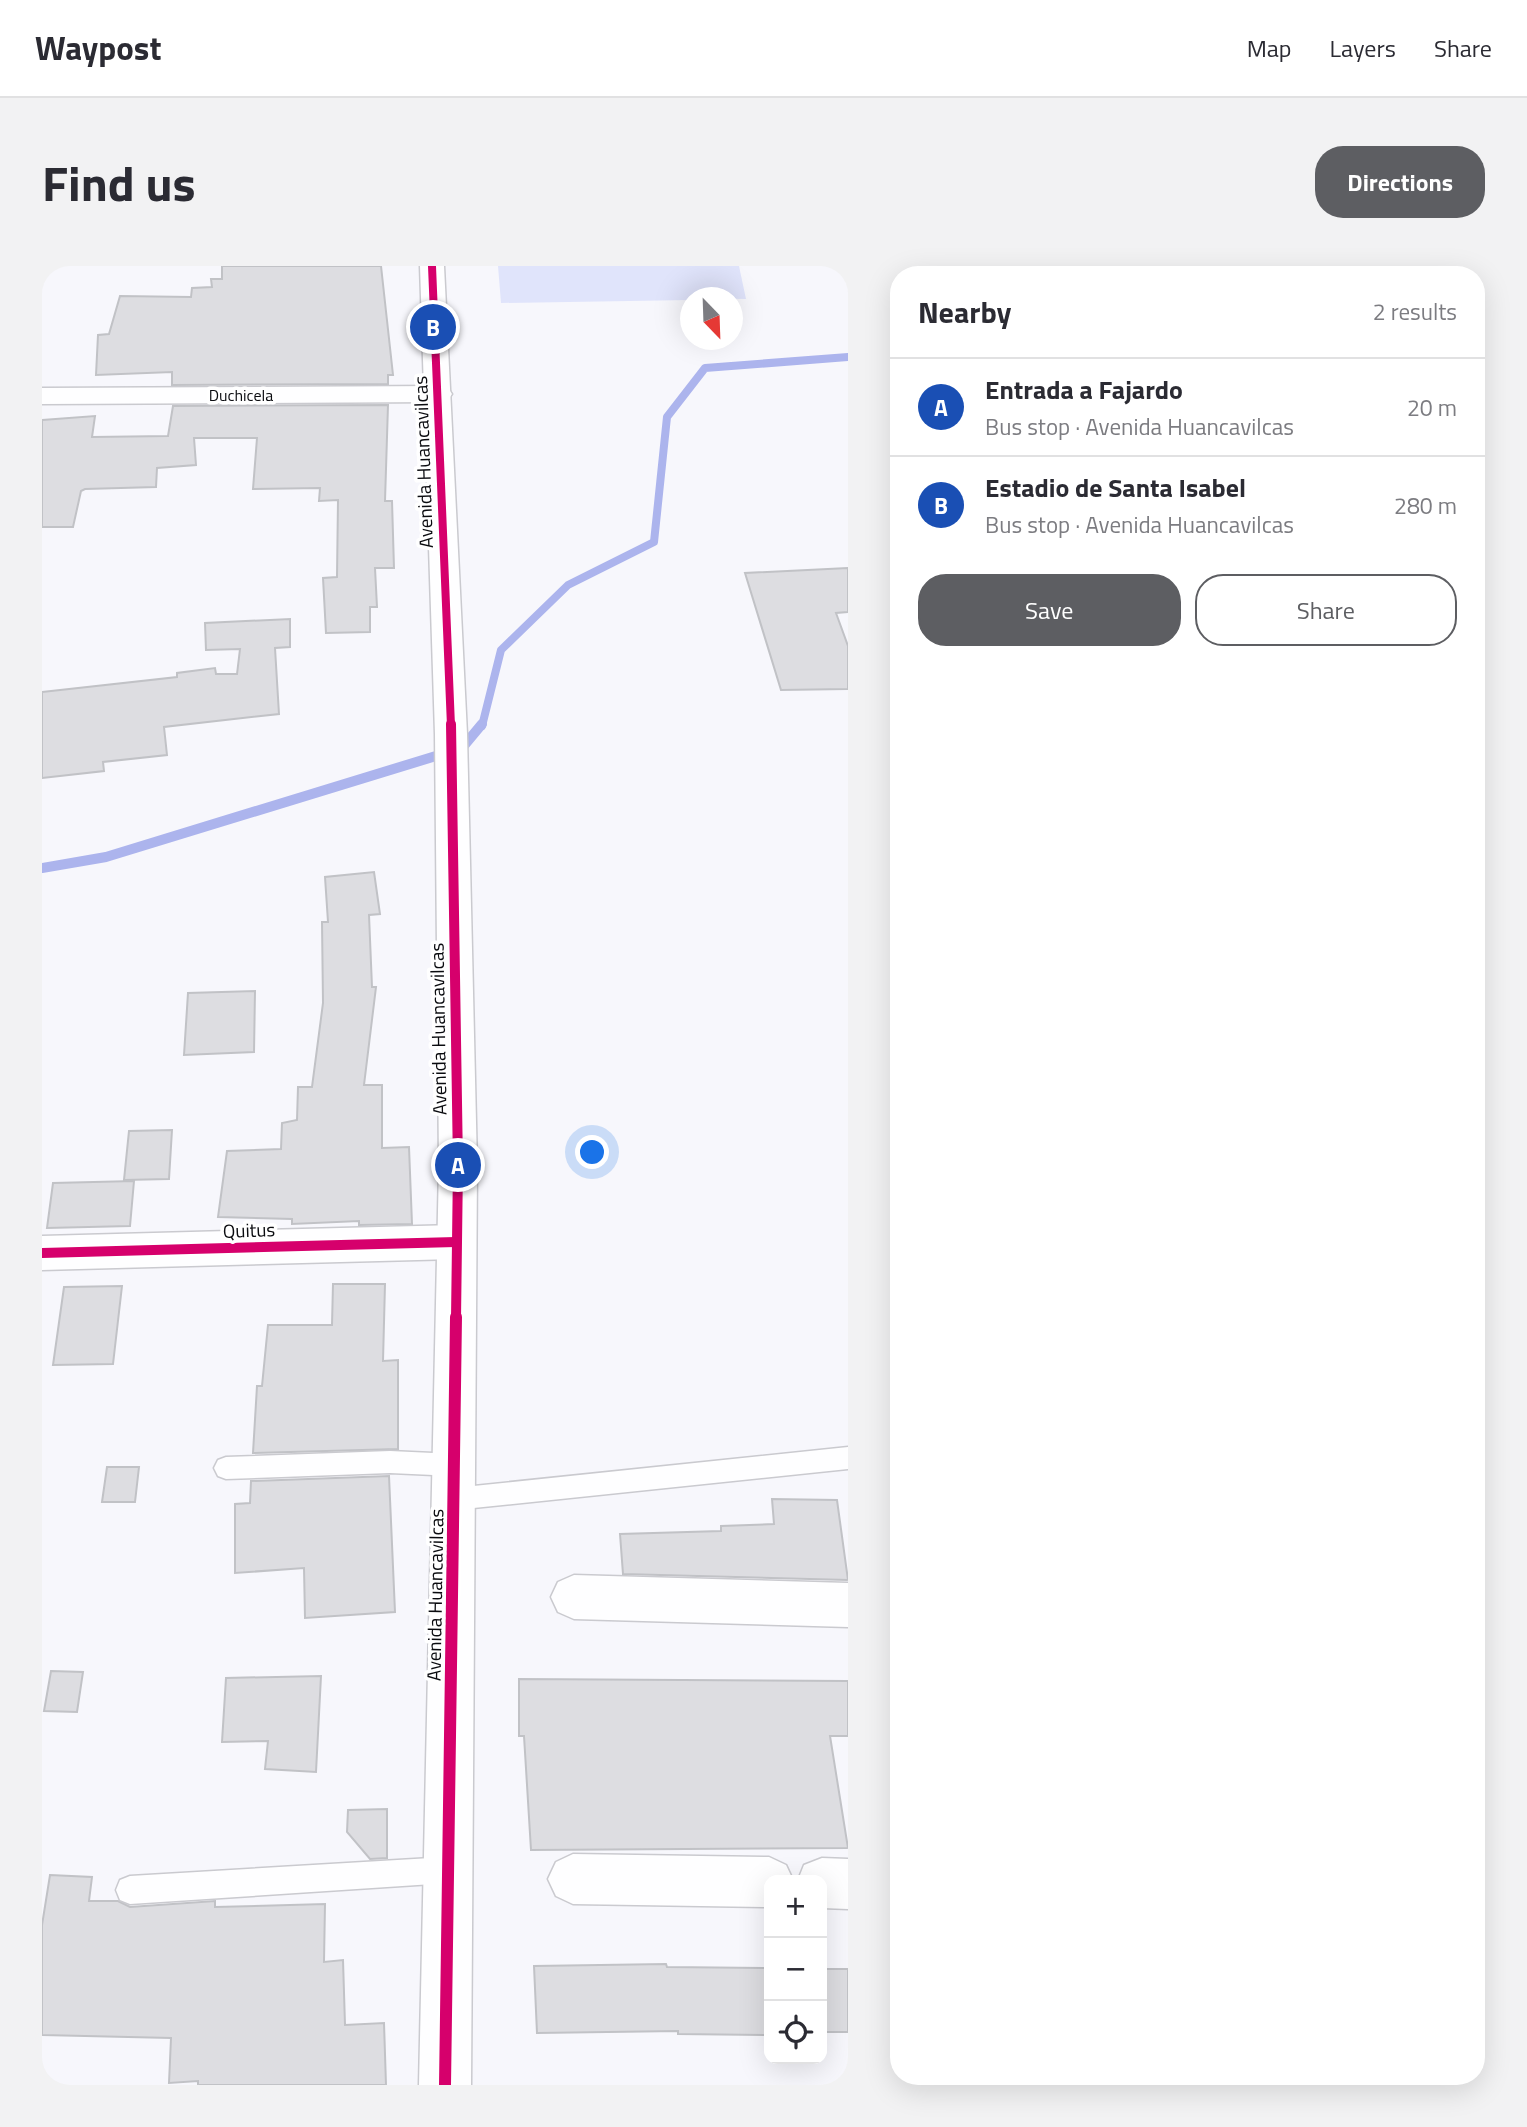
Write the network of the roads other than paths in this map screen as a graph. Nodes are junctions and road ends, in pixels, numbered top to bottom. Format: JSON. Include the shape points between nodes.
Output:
{"nodes":[{"id":1,"x":432,"y":266,"type":"edge"},
{"id":2,"x":439,"y":394,"type":"junction"},
{"id":3,"x":42,"y":396,"type":"edge"},
{"id":4,"x":456,"y":1242,"type":"junction"},
{"id":5,"x":42,"y":1253,"type":"edge"},
{"id":6,"x":848,"y":1458,"type":"edge"},
{"id":7,"x":226,"y":1468,"type":"dead end"},
{"id":8,"x":454,"y":1482,"type":"junction"},
{"id":9,"x":575,"y":1597,"type":"dead end"},
{"id":10,"x":848,"y":1605,"type":"edge"},
{"id":11,"x":448,"y":1870,"type":"junction"},
{"id":12,"x":573,"y":1879,"type":"dead end"},
{"id":13,"x":764,"y":1882,"type":"edge"},
{"id":14,"x":827,"y":1883,"type":"edge"},
{"id":15,"x":848,"y":1884,"type":"edge"},
{"id":16,"x":130,"y":1890,"type":"dead end"},
{"id":17,"x":444,"y":2085,"type":"edge"}],
"edges":[{"from":1,"to":2,"type":"street","name":"Avenida Huancavilcas"},
{"from":2,"to":3,"type":"street","name":"Duchicela"},
{"from":2,"to":4,"type":"street","name":"Avenida Huancavilcas","via":[[452,770]]},
{"from":4,"to":5,"type":"street","name":"Quitus"},
{"from":4,"to":8,"type":"street","name":"Avenida Huancavilcas"},
{"from":6,"to":8,"type":"lane"},
{"from":7,"to":8,"type":"lane","via":[[390,1462]]},
{"from":8,"to":11,"type":"street","name":"Avenida Huancavilcas"},
{"from":9,"to":10,"type":"street"},
{"from":11,"to":16,"type":"lane"},
{"from":11,"to":17,"type":"street","name":"Avenida Huancavilcas"},
{"from":12,"to":13,"type":"street"},
{"from":14,"to":15,"type":"street"}]}
